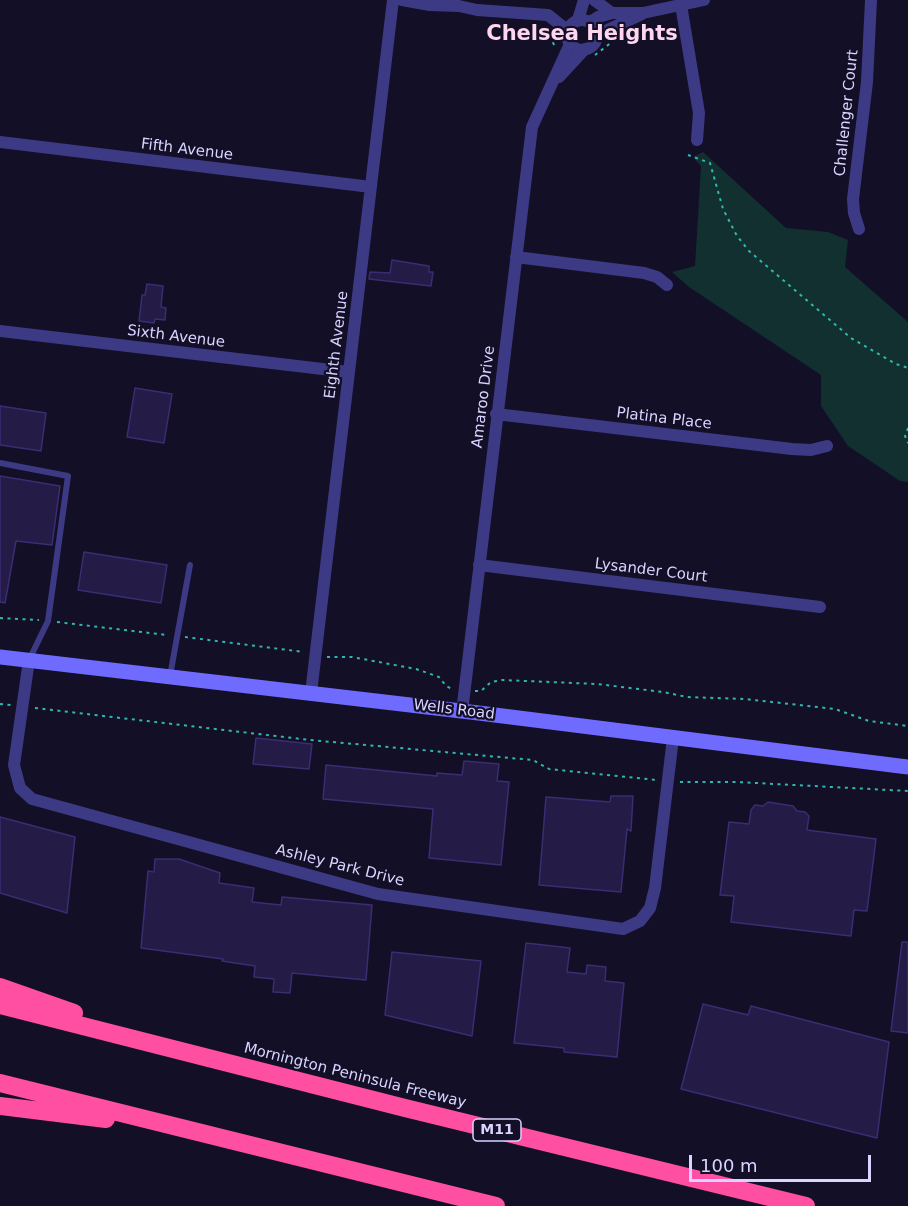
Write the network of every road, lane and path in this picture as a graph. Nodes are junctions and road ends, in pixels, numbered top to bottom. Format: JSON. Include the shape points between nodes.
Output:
{"nodes":[{"id":1,"x":393,"y":0,"type":"edge"},
{"id":2,"x":402,"y":0,"type":"edge"},
{"id":3,"x":584,"y":0,"type":"edge"},
{"id":4,"x":593,"y":0,"type":"edge"},
{"id":5,"x":704,"y":0,"type":"edge"},
{"id":6,"x":871,"y":0,"type":"edge"},
{"id":7,"x":681,"y":5,"type":"junction"},
{"id":8,"x":612,"y":13,"type":"junction"},
{"id":9,"x":643,"y":13,"type":"junction"},
{"id":10,"x":586,"y":21,"type":"junction"},
{"id":11,"x":567,"y":30,"type":"junction"},
{"id":12,"x":597,"y":34,"type":"junction"},
{"id":13,"x":550,"y":40,"type":"dead end"},
{"id":14,"x":614,"y":41,"type":"dead end"},
{"id":15,"x":570,"y":44,"type":"junction"},
{"id":16,"x":558,"y":51,"type":"dead end"},
{"id":17,"x":587,"y":55,"type":"junction"},
{"id":18,"x":548,"y":89,"type":"junction"},
{"id":19,"x":697,"y":140,"type":"dead end"},
{"id":20,"x":0,"y":142,"type":"edge"},
{"id":21,"x":688,"y":155,"type":"dead end"},
{"id":22,"x":371,"y":187,"type":"junction"},
{"id":23,"x":859,"y":229,"type":"dead end"},
{"id":24,"x":516,"y":257,"type":"junction"},
{"id":25,"x":667,"y":285,"type":"dead end"},
{"id":26,"x":0,"y":331,"type":"edge"},
{"id":27,"x":908,"y":368,"type":"edge"},
{"id":28,"x":348,"y":372,"type":"junction"},
{"id":29,"x":496,"y":414,"type":"junction"},
{"id":30,"x":908,"y":428,"type":"edge"},
{"id":31,"x":908,"y":443,"type":"edge"},
{"id":32,"x":827,"y":446,"type":"dead end"},
{"id":33,"x":0,"y":463,"type":"edge"},
{"id":34,"x":190,"y":565,"type":"dead end"},
{"id":35,"x":479,"y":565,"type":"junction"},
{"id":36,"x":820,"y":607,"type":"dead end"},
{"id":37,"x":0,"y":657,"type":"edge"},
{"id":38,"x":29,"y":660,"type":"junction"},
{"id":39,"x":170,"y":676,"type":"junction"},
{"id":40,"x":311,"y":693,"type":"junction"},
{"id":41,"x":0,"y":704,"type":"edge"},
{"id":42,"x":22,"y":707,"type":"junction"},
{"id":43,"x":462,"y":712,"type":"junction"},
{"id":44,"x":673,"y":738,"type":"junction"},
{"id":45,"x":908,"y":767,"type":"edge"},
{"id":46,"x":668,"y":781,"type":"junction"},
{"id":47,"x":908,"y":791,"type":"edge"},
{"id":48,"x":0,"y":987,"type":"edge"},
{"id":49,"x":0,"y":1005,"type":"edge"},
{"id":50,"x":189,"y":1053,"type":"junction"},
{"id":51,"x":0,"y":1083,"type":"edge"},
{"id":52,"x":0,"y":1106,"type":"edge"},
{"id":53,"x":188,"y":1129,"type":"junction"},
{"id":54,"x":496,"y":1206,"type":"edge"},
{"id":55,"x":806,"y":1206,"type":"edge"}],
"edges":[{"from":1,"to":22,"type":"street","name":"Eighth Avenue"},
{"from":2,"to":11,"type":"street","via":[[548,15]]},
{"from":3,"to":10,"type":"street"},
{"from":4,"to":8,"type":"street"},
{"from":4,"to":10,"type":"street","via":[[593,12]]},
{"from":5,"to":7,"type":"street"},
{"from":6,"to":23,"type":"street","name":"Challenger Court","via":[[854,200]]},
{"from":7,"to":9,"type":"street"},
{"from":7,"to":19,"type":"street","via":[[699,113]]},
{"from":8,"to":9,"type":"street"},
{"from":8,"to":10,"type":"street"},
{"from":9,"to":12,"type":"street"},
{"from":10,"to":11,"type":"street","via":[[573,22]]},
{"from":10,"to":12,"type":"street"},
{"from":11,"to":15,"type":"street"},
{"from":12,"to":17,"type":"street"},
{"from":13,"to":16,"type":"path"},
{"from":14,"to":17,"type":"path"},
{"from":15,"to":17,"type":"street"},
{"from":15,"to":18,"type":"street","name":"Amaroo Drive"},
{"from":17,"to":18,"type":"street","name":"Amaroo Drive"},
{"from":18,"to":24,"type":"street","name":"Amaroo Drive","via":[[532,126]]},
{"from":20,"to":22,"type":"street","name":"Fifth Avenue"},
{"from":21,"to":27,"type":"path","via":[[710,164],[723,209],[748,251],[851,338]]},
{"from":22,"to":28,"type":"street","name":"Eighth Avenue"},
{"from":24,"to":25,"type":"street","via":[[644,273]]},
{"from":24,"to":29,"type":"street","name":"Amaroo Drive"},
{"from":26,"to":28,"type":"street","name":"Sixth Avenue"},
{"from":28,"to":40,"type":"street","name":"Eighth Avenue"},
{"from":29,"to":32,"type":"street","name":"Platina Place","via":[[792,449]]},
{"from":29,"to":35,"type":"street","name":"Amaroo Drive"},
{"from":30,"to":31,"type":"path"},
{"from":33,"to":38,"type":"lane","via":[[68,476],[48,621]]},
{"from":34,"to":39,"type":"lane"},
{"from":35,"to":36,"type":"street","name":"Lysander Court"},
{"from":35,"to":43,"type":"street","name":"Amaroo Drive"},
{"from":37,"to":38,"type":"main road","name":"Wells Road"},
{"from":38,"to":39,"type":"main road","name":"Wells Road"},
{"from":38,"to":42,"type":"street","name":"Ashley Park Drive"},
{"from":39,"to":40,"type":"main road","name":"Wells Road"},
{"from":40,"to":43,"type":"main road","name":"Wells Road"},
{"from":41,"to":42,"type":"path"},
{"from":42,"to":46,"type":"path","via":[[310,740],[533,760],[549,769]]},
{"from":42,"to":46,"type":"street","name":"Ashley Park Drive","via":[[14,765],[20,788],[32,799],[378,894],[622,929],[640,921],[650,908]]},
{"from":43,"to":44,"type":"main road","name":"Wells Road"},
{"from":44,"to":45,"type":"main road","name":"Wells Road"},
{"from":44,"to":46,"type":"street","name":"Ashley Park Drive"},
{"from":46,"to":47,"type":"path"},
{"from":48,"to":50,"type":"highway"},
{"from":49,"to":50,"type":"highway","name":"Mornington Peninsula Freeway","number":"M11"},
{"from":50,"to":55,"type":"highway","name":"Mornington Peninsula Freeway","number":"M11"},
{"from":51,"to":53,"type":"highway"},
{"from":52,"to":53,"type":"highway"},
{"from":53,"to":54,"type":"highway"}]}
